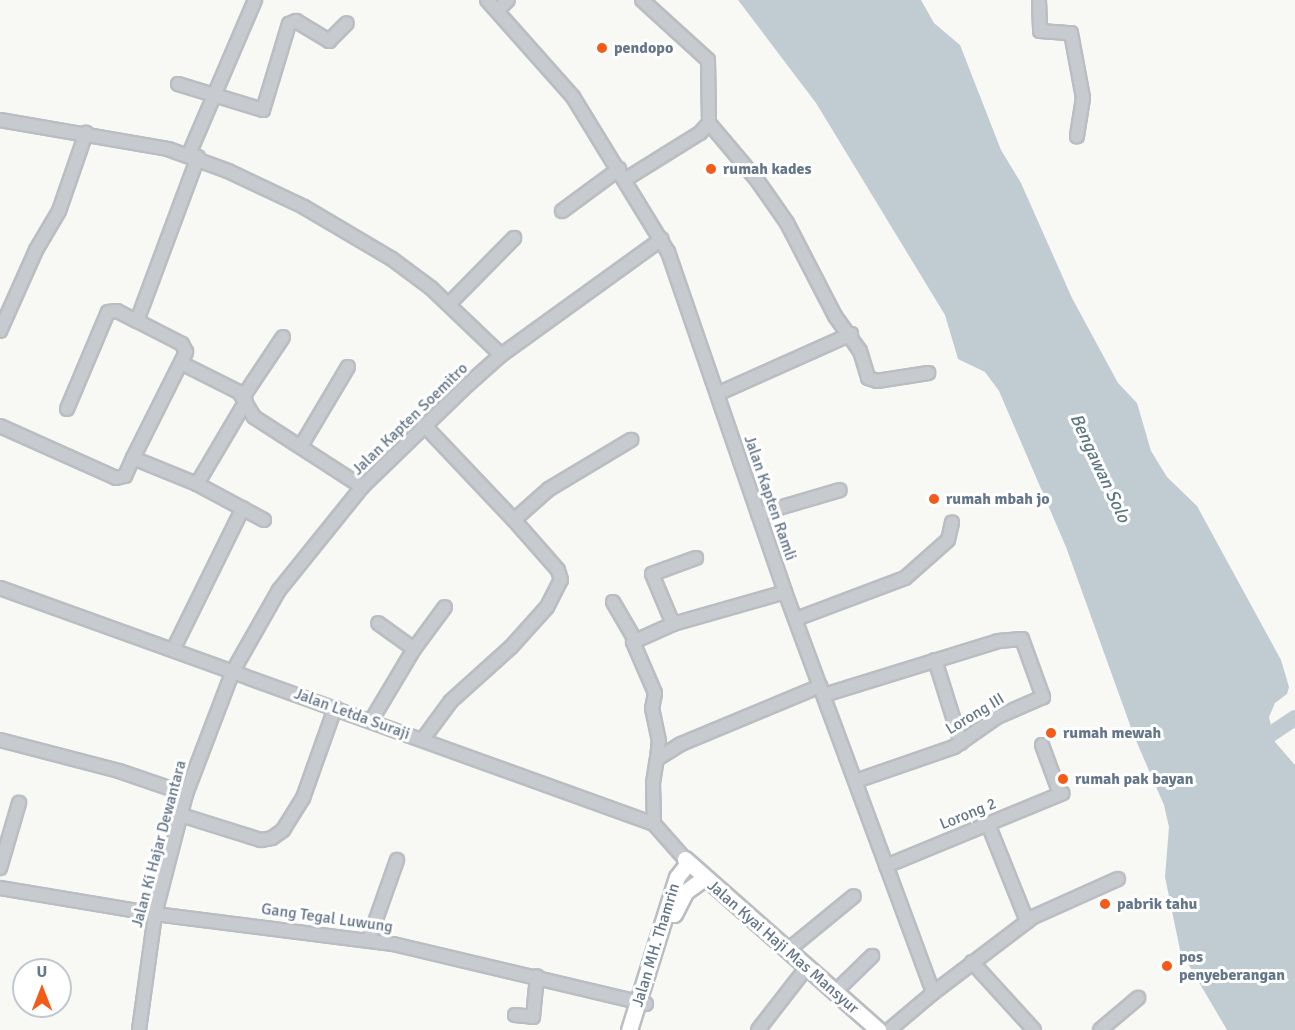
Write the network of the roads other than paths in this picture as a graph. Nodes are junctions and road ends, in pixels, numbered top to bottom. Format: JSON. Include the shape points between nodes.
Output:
{"nodes":[{"id":1,"x":255,"y":0,"type":"edge"},
{"id":2,"x":487,"y":0,"type":"edge"},
{"id":3,"x":508,"y":0,"type":"edge"},
{"id":4,"x":642,"y":0,"type":"edge"},
{"id":5,"x":1039,"y":0,"type":"edge"},
{"id":6,"x":498,"y":10,"type":"junction"},
{"id":7,"x":347,"y":23,"type":"dead end"},
{"id":8,"x":178,"y":84,"type":"dead end"},
{"id":9,"x":213,"y":92,"type":"junction"},
{"id":10,"x":0,"y":120,"type":"edge"},
{"id":11,"x":708,"y":123,"type":"junction"},
{"id":12,"x":86,"y":133,"type":"junction"},
{"id":13,"x":1077,"y":137,"type":"dead end"},
{"id":14,"x":194,"y":156,"type":"junction"},
{"id":15,"x":622,"y":174,"type":"junction"},
{"id":16,"x":562,"y":211,"type":"dead end"},
{"id":17,"x":514,"y":238,"type":"dead end"},
{"id":18,"x":662,"y":239,"type":"junction"},
{"id":19,"x":449,"y":304,"type":"junction"},
{"id":20,"x":136,"y":321,"type":"junction"},
{"id":21,"x":0,"y":330,"type":"edge"},
{"id":22,"x":851,"y":334,"type":"junction"},
{"id":23,"x":284,"y":337,"type":"dead end"},
{"id":24,"x":501,"y":355,"type":"junction"},
{"id":25,"x":181,"y":363,"type":"junction"},
{"id":26,"x":348,"y":367,"type":"dead end"},
{"id":27,"x":928,"y":373,"type":"dead end"},
{"id":28,"x":717,"y":394,"type":"junction"},
{"id":29,"x":244,"y":399,"type":"junction"},
{"id":30,"x":67,"y":409,"type":"dead end"},
{"id":31,"x":424,"y":425,"type":"junction"},
{"id":32,"x":0,"y":426,"type":"edge"},
{"id":33,"x":631,"y":440,"type":"dead end"},
{"id":34,"x":301,"y":446,"type":"junction"},
{"id":35,"x":134,"y":458,"type":"junction"},
{"id":36,"x":197,"y":483,"type":"junction"},
{"id":37,"x":362,"y":488,"type":"junction"},
{"id":38,"x":840,"y":490,"type":"dead end"},
{"id":39,"x":243,"y":508,"type":"junction"},
{"id":40,"x":758,"y":514,"type":"junction"},
{"id":41,"x":264,"y":520,"type":"dead end"},
{"id":42,"x":514,"y":520,"type":"junction"},
{"id":43,"x":952,"y":522,"type":"dead end"},
{"id":44,"x":696,"y":558,"type":"dead end"},
{"id":45,"x":0,"y":588,"type":"edge"},
{"id":46,"x":785,"y":592,"type":"junction"},
{"id":47,"x":613,"y":602,"type":"dead end"},
{"id":48,"x":445,"y":607,"type":"dead end"},
{"id":49,"x":795,"y":619,"type":"junction"},
{"id":50,"x":378,"y":623,"type":"dead end"},
{"id":51,"x":673,"y":624,"type":"junction"},
{"id":52,"x":635,"y":640,"type":"junction"},
{"id":53,"x":414,"y":649,"type":"junction"},
{"id":54,"x":172,"y":650,"type":"junction"},
{"id":55,"x":935,"y":660,"type":"junction"},
{"id":56,"x":233,"y":671,"type":"junction"},
{"id":57,"x":822,"y":690,"type":"junction"},
{"id":58,"x":335,"y":708,"type":"junction"},
{"id":59,"x":371,"y":720,"type":"junction"},
{"id":60,"x":423,"y":739,"type":"junction"},
{"id":61,"x":0,"y":740,"type":"edge"},
{"id":62,"x":961,"y":743,"type":"junction"},
{"id":63,"x":1042,"y":745,"type":"dead end"},
{"id":64,"x":657,"y":759,"type":"junction"},
{"id":65,"x":856,"y":781,"type":"junction"},
{"id":66,"x":186,"y":794,"type":"junction"},
{"id":67,"x":19,"y":802,"type":"dead end"},
{"id":68,"x":181,"y":815,"type":"junction"},
{"id":69,"x":650,"y":823,"type":"junction"},
{"id":70,"x":988,"y":824,"type":"junction"},
{"id":71,"x":397,"y":860,"type":"dead end"},
{"id":72,"x":687,"y":861,"type":"junction"},
{"id":73,"x":886,"y":866,"type":"junction"},
{"id":74,"x":0,"y":868,"type":"edge"},
{"id":75,"x":704,"y":878,"type":"junction"},
{"id":76,"x":1118,"y":879,"type":"dead end"},
{"id":77,"x":682,"y":887,"type":"junction"},
{"id":78,"x":0,"y":888,"type":"edge"},
{"id":79,"x":854,"y":896,"type":"dead end"},
{"id":80,"x":154,"y":914,"type":"junction"},
{"id":81,"x":1027,"y":921,"type":"junction"},
{"id":82,"x":369,"y":939,"type":"junction"},
{"id":83,"x":788,"y":950,"type":"junction"},
{"id":84,"x":872,"y":956,"type":"dead end"},
{"id":85,"x":972,"y":962,"type":"junction"},
{"id":86,"x":807,"y":967,"type":"junction"},
{"id":87,"x":537,"y":976,"type":"junction"},
{"id":88,"x":835,"y":992,"type":"junction"},
{"id":89,"x":933,"y":993,"type":"junction"},
{"id":90,"x":1138,"y":998,"type":"dead end"},
{"id":91,"x":641,"y":1003,"type":"junction"},
{"id":92,"x":515,"y":1015,"type":"dead end"},
{"id":93,"x":139,"y":1030,"type":"edge"},
{"id":94,"x":629,"y":1030,"type":"edge"},
{"id":95,"x":638,"y":1030,"type":"edge"},
{"id":96,"x":758,"y":1030,"type":"edge"},
{"id":97,"x":878,"y":1030,"type":"edge"},
{"id":98,"x":889,"y":1030,"type":"edge"},
{"id":99,"x":1034,"y":1030,"type":"edge"},
{"id":100,"x":1100,"y":1030,"type":"edge"}],
"edges":[{"from":1,"to":9,"type":"street"},
{"from":2,"to":6,"type":"street","name":"Jalan Kapten Ramli"},
{"from":3,"to":6,"type":"street"},
{"from":4,"to":11,"type":"street","via":[[708,60]]},
{"from":5,"to":13,"type":"street","via":[[1040,31],[1071,33],[1083,98]]},
{"from":6,"to":15,"type":"street","name":"Jalan Kapten Ramli","via":[[573,97]]},
{"from":7,"to":9,"type":"street","via":[[329,41],[296,21],[289,24],[263,110]]},
{"from":8,"to":9,"type":"street"},
{"from":9,"to":14,"type":"street"},
{"from":10,"to":12,"type":"street"},
{"from":11,"to":15,"type":"street","via":[[699,133]]},
{"from":11,"to":22,"type":"street","via":[[767,192],[835,316]]},
{"from":12,"to":14,"type":"street"},
{"from":12,"to":21,"type":"street","via":[[58,211]]},
{"from":14,"to":19,"type":"street","via":[[345,230],[411,272]]},
{"from":14,"to":20,"type":"street"},
{"from":15,"to":16,"type":"street"},
{"from":15,"to":18,"type":"street","name":"Jalan Kapten Ramli"},
{"from":17,"to":19,"type":"street"},
{"from":18,"to":24,"type":"street","name":"Jalan Kapten Soemitro"},
{"from":18,"to":28,"type":"street","name":"Jalan Kapten Ramli"},
{"from":19,"to":24,"type":"street"},
{"from":20,"to":25,"type":"street","via":[[186,347]]},
{"from":20,"to":30,"type":"street","via":[[110,310]]},
{"from":22,"to":27,"type":"street","via":[[865,361],[868,378],[877,381]]},
{"from":22,"to":28,"type":"street"},
{"from":23,"to":29,"type":"street"},
{"from":24,"to":31,"type":"street","name":"Jalan Kapten Soemitro"},
{"from":25,"to":29,"type":"street"},
{"from":25,"to":35,"type":"street"},
{"from":26,"to":34,"type":"street"},
{"from":28,"to":40,"type":"street","name":"Jalan Kapten Ramli"},
{"from":29,"to":34,"type":"street","via":[[255,417]]},
{"from":29,"to":36,"type":"street"},
{"from":31,"to":37,"type":"street","name":"Jalan Kapten Soemitro"},
{"from":31,"to":42,"type":"street"},
{"from":32,"to":35,"type":"street","via":[[116,478],[125,476]]},
{"from":33,"to":42,"type":"street","via":[[549,489]]},
{"from":34,"to":37,"type":"street"},
{"from":35,"to":36,"type":"street"},
{"from":36,"to":39,"type":"street"},
{"from":37,"to":56,"type":"street","name":"Jalan Kapten Soemitro","via":[[279,590]]},
{"from":38,"to":40,"type":"street"},
{"from":39,"to":41,"type":"street"},
{"from":39,"to":54,"type":"street"},
{"from":40,"to":46,"type":"street","name":"Jalan Kapten Ramli"},
{"from":42,"to":60,"type":"street","via":[[558,570],[559,586],[547,607],[511,647],[451,701]]},
{"from":43,"to":49,"type":"street","via":[[948,540],[905,578]]},
{"from":44,"to":51,"type":"street","via":[[652,574]]},
{"from":45,"to":54,"type":"street","name":"Jalan Letda Suraji"},
{"from":46,"to":49,"type":"street","name":"Jalan Kapten Ramli"},
{"from":46,"to":51,"type":"street"},
{"from":47,"to":52,"type":"street"},
{"from":48,"to":53,"type":"street"},
{"from":49,"to":57,"type":"street","name":"Jalan Kapten Ramli"},
{"from":50,"to":53,"type":"street"},
{"from":51,"to":52,"type":"street"},
{"from":52,"to":64,"type":"street","via":[[633,648],[655,693],[652,709],[659,741]]},
{"from":53,"to":59,"type":"street"},
{"from":54,"to":56,"type":"street","name":"Jalan Letda Suraji"},
{"from":55,"to":57,"type":"street"},
{"from":55,"to":62,"type":"street"},
{"from":55,"to":62,"type":"street","name":"Lorong III","via":[[998,641],[1022,639],[1043,697],[997,717]]},
{"from":56,"to":58,"type":"street","name":"Jalan Letda Suraji"},
{"from":56,"to":66,"type":"street","name":"Jalan Ki Hajar Dewantara"},
{"from":57,"to":64,"type":"street","via":[[681,744]]},
{"from":57,"to":65,"type":"street","name":"Jalan Kapten Ramli"},
{"from":58,"to":59,"type":"street","name":"Jalan Letda Suraji"},
{"from":58,"to":68,"type":"street","via":[[303,798],[283,830],[272,838],[261,840]]},
{"from":59,"to":60,"type":"street","name":"Jalan Letda Suraji"},
{"from":60,"to":69,"type":"street","name":"Jalan Letda Suraji"},
{"from":61,"to":66,"type":"street","via":[[119,771]]},
{"from":62,"to":65,"type":"street","name":"Lorong III"},
{"from":63,"to":70,"type":"street","name":"Lorong 2","via":[[1062,794]]},
{"from":64,"to":69,"type":"street"},
{"from":65,"to":73,"type":"street","name":"Jalan Kapten Ramli"},
{"from":66,"to":68,"type":"street","name":"Jalan Ki Hajar Dewantara"},
{"from":67,"to":74,"type":"street"},
{"from":68,"to":80,"type":"street","name":"Jalan Ki Hajar Dewantara"},
{"from":69,"to":72,"type":"street","name":"Jalan Letda Suraji"},
{"from":70,"to":73,"type":"street","name":"Lorong 2"},
{"from":70,"to":81,"type":"street"},
{"from":71,"to":82,"type":"street"},
{"from":72,"to":75,"type":"main road","name":"Jalan Kyai Haji Mas Mansyur"},
{"from":72,"to":77,"type":"main road","name":"Jalan MH. Thamrin"},
{"from":73,"to":89,"type":"street","name":"Jalan Kapten Ramli"},
{"from":75,"to":77,"type":"main road","name":"Jalan MH. Thamrin"},
{"from":75,"to":83,"type":"main road","name":"Jalan Kyai Haji Mas Mansyur"},
{"from":76,"to":81,"type":"street"},
{"from":77,"to":91,"type":"main road","name":"Jalan MH. Thamrin"},
{"from":78,"to":80,"type":"street","name":"Gang Tegal Luwung"},
{"from":79,"to":83,"type":"street"},
{"from":80,"to":82,"type":"street","name":"Gang Tegal Luwung"},
{"from":80,"to":93,"type":"street","name":"Jalan Ki Hajar Dewantara"},
{"from":81,"to":85,"type":"street"},
{"from":82,"to":87,"type":"street","name":"Gang Tegal Luwung"},
{"from":83,"to":86,"type":"main road","name":"Jalan Kyai Haji Mas Mansyur"},
{"from":84,"to":88,"type":"street"},
{"from":85,"to":89,"type":"street"},
{"from":85,"to":99,"type":"street"},
{"from":86,"to":88,"type":"main road","name":"Jalan Kyai Haji Mas Mansyur"},
{"from":86,"to":96,"type":"street"},
{"from":87,"to":91,"type":"street","name":"Gang Tegal Luwung"},
{"from":87,"to":92,"type":"street","via":[[533,1017]]},
{"from":88,"to":97,"type":"main road","name":"Jalan Kyai Haji Mas Mansyur"},
{"from":89,"to":98,"type":"street"},
{"from":90,"to":100,"type":"street"},
{"from":91,"to":94,"type":"main road","name":"Jalan MH. Thamrin"},
{"from":91,"to":95,"type":"main road","name":"Jalan MH. Thamrin"}]}
